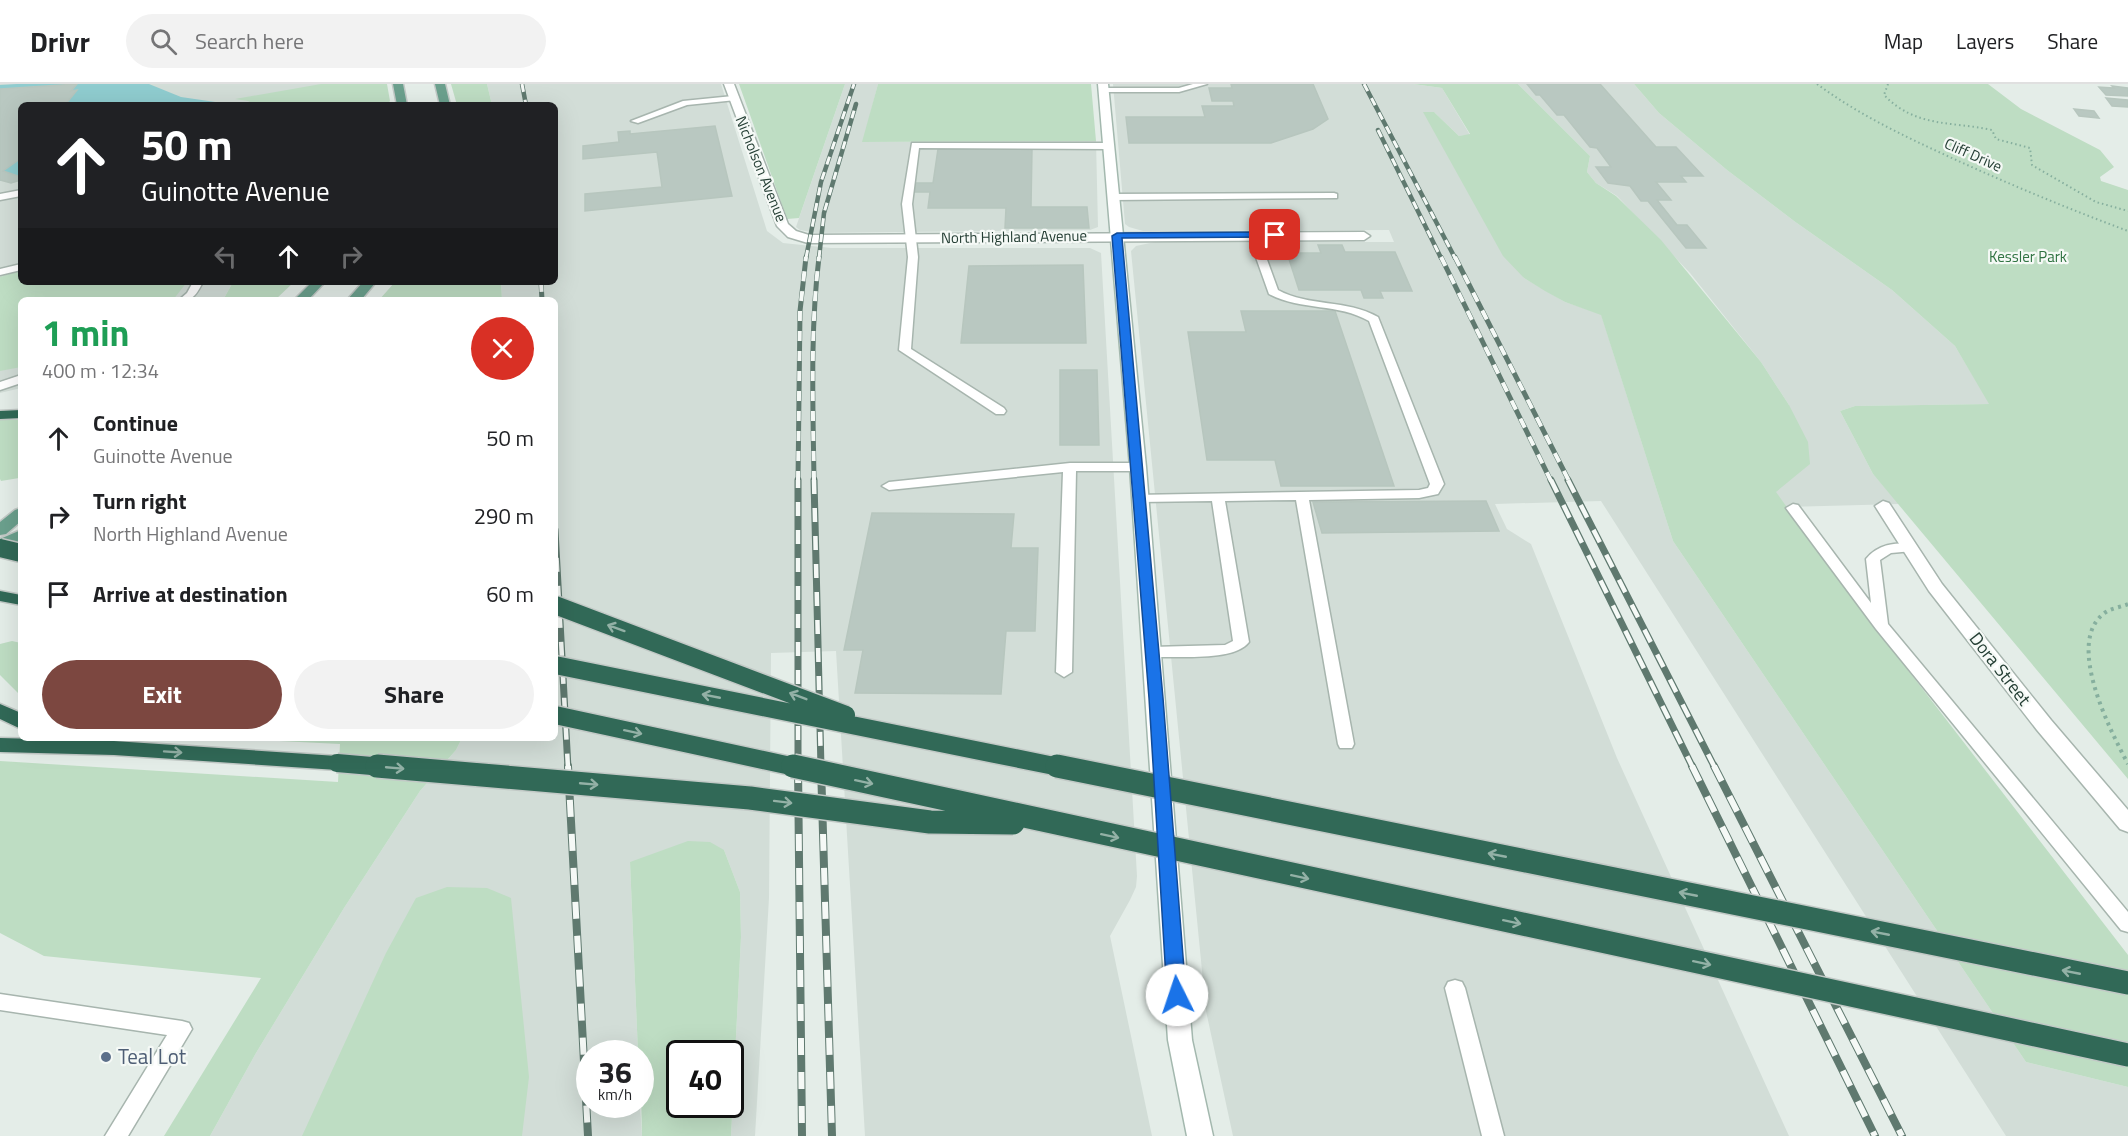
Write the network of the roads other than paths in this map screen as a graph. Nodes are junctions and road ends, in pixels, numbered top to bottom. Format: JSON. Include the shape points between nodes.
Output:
{"nodes":[{"id":1,"x":398,"y":84,"type":"edge"},
{"id":2,"x":440,"y":84,"type":"edge"},
{"id":3,"x":729,"y":84,"type":"edge"},
{"id":4,"x":1203,"y":84,"type":"edge"},
{"id":5,"x":1103,"y":87,"type":"edge"},
{"id":6,"x":733,"y":98,"type":"junction"},
{"id":7,"x":401,"y":102,"type":"edge"},
{"id":8,"x":445,"y":102,"type":"edge"},
{"id":9,"x":635,"y":121,"type":"dead end"},
{"id":10,"x":1108,"y":146,"type":"junction"},
{"id":11,"x":18,"y":193,"type":"edge"},
{"id":12,"x":1334,"y":196,"type":"dead end"},
{"id":13,"x":0,"y":197,"type":"edge"},
{"id":14,"x":1113,"y":197,"type":"junction"},
{"id":15,"x":1252,"y":235,"type":"junction"},
{"id":16,"x":1117,"y":236,"type":"junction"},
{"id":17,"x":1365,"y":236,"type":"dead end"},
{"id":18,"x":808,"y":239,"type":"joint"},
{"id":19,"x":913,"y":239,"type":"junction"},
{"id":20,"x":18,"y":268,"type":"edge"},
{"id":21,"x":0,"y":272,"type":"edge"},
{"id":22,"x":316,"y":285,"type":"edge"},
{"id":23,"x":367,"y":285,"type":"edge"},
{"id":24,"x":304,"y":297,"type":"edge"},
{"id":25,"x":357,"y":297,"type":"edge"},
{"id":26,"x":18,"y":372,"type":"edge"},
{"id":27,"x":0,"y":375,"type":"edge"},
{"id":28,"x":18,"y":380,"type":"edge"},
{"id":29,"x":0,"y":386,"type":"edge"},
{"id":30,"x":1000,"y":411,"type":"dead end"},
{"id":31,"x":18,"y":414,"type":"edge"},
{"id":32,"x":0,"y":415,"type":"edge"},
{"id":33,"x":1070,"y":467,"type":"junction"},
{"id":34,"x":1138,"y":467,"type":"junction"},
{"id":35,"x":890,"y":486,"type":"dead end"},
{"id":36,"x":1302,"y":496,"type":"junction"},
{"id":37,"x":1218,"y":497,"type":"junction"},
{"id":38,"x":1140,"y":498,"type":"junction"},
{"id":39,"x":1883,"y":506,"type":"dead end"},
{"id":40,"x":1793,"y":508,"type":"dead end"},
{"id":41,"x":18,"y":515,"type":"edge"},
{"id":42,"x":0,"y":530,"type":"edge"},
{"id":43,"x":18,"y":537,"type":"edge"},
{"id":44,"x":0,"y":547,"type":"edge"},
{"id":45,"x":1908,"y":548,"type":"junction"},
{"id":46,"x":18,"y":551,"type":"edge"},
{"id":47,"x":18,"y":553,"type":"edge"},
{"id":48,"x":0,"y":556,"type":"edge"},
{"id":49,"x":0,"y":596,"type":"edge"},
{"id":50,"x":18,"y":599,"type":"edge"},
{"id":51,"x":558,"y":606,"type":"edge"},
{"id":52,"x":1881,"y":626,"type":"junction"},
{"id":53,"x":1152,"y":652,"type":"junction"},
{"id":54,"x":558,"y":666,"type":"edge"},
{"id":55,"x":1064,"y":672,"type":"dead end"},
{"id":56,"x":0,"y":710,"type":"edge"},
{"id":57,"x":558,"y":716,"type":"edge"},
{"id":58,"x":18,"y":720,"type":"edge"},
{"id":59,"x":892,"y":733,"type":"junction"},
{"id":60,"x":82,"y":741,"type":"edge"},
{"id":61,"x":1346,"y":744,"type":"dead end"},
{"id":62,"x":0,"y":745,"type":"edge"},
{"id":63,"x":114,"y":748,"type":"junction"},
{"id":64,"x":1053,"y":823,"type":"junction"},
{"id":65,"x":2128,"y":824,"type":"edge"},
{"id":66,"x":2128,"y":925,"type":"edge"},
{"id":67,"x":2128,"y":984,"type":"edge"},
{"id":68,"x":1455,"y":988,"type":"dead end"},
{"id":69,"x":0,"y":1002,"type":"edge"},
{"id":70,"x":2128,"y":1055,"type":"edge"},
{"id":71,"x":116,"y":1136,"type":"edge"},
{"id":72,"x":1200,"y":1136,"type":"edge"},
{"id":73,"x":1493,"y":1136,"type":"edge"}],
"edges":[{"from":1,"to":7,"type":"main road"},
{"from":2,"to":8,"type":"main road"},
{"from":3,"to":6,"type":"street","name":"Nicholson Avenue"},
{"from":4,"to":5,"type":"lane","via":[[1179,90]]},
{"from":5,"to":10,"type":"street"},
{"from":6,"to":9,"type":"lane","via":[[686,103]]},
{"from":6,"to":18,"type":"street","name":"Nicholson Avenue","via":[[783,226]]},
{"from":10,"to":14,"type":"street"},
{"from":10,"to":19,"type":"lane","via":[[915,145],[907,204]]},
{"from":11,"to":13,"type":"lane"},
{"from":12,"to":14,"type":"lane"},
{"from":14,"to":16,"type":"street"},
{"from":15,"to":16,"type":"street","name":"North Highland Avenue"},
{"from":15,"to":17,"type":"street","name":"North Highland Avenue"},
{"from":15,"to":36,"type":"lane","via":[[1273,292],[1296,302],[1354,308],[1374,319],[1437,484],[1434,491],[1419,494]]},
{"from":16,"to":19,"type":"street","name":"North Highland Avenue"},
{"from":16,"to":34,"type":"street"},
{"from":18,"to":19,"type":"street","name":"North Highland Avenue"},
{"from":19,"to":30,"type":"lane","via":[[905,350]]},
{"from":20,"to":21,"type":"lane"},
{"from":22,"to":24,"type":"main road"},
{"from":23,"to":25,"type":"main road"},
{"from":26,"to":27,"type":"lane"},
{"from":28,"to":29,"type":"lane"},
{"from":31,"to":32,"type":"highway"},
{"from":33,"to":34,"type":"lane"},
{"from":33,"to":35,"type":"lane"},
{"from":33,"to":55,"type":"lane"},
{"from":34,"to":38,"type":"street"},
{"from":36,"to":37,"type":"lane"},
{"from":36,"to":61,"type":"lane"},
{"from":37,"to":38,"type":"lane"},
{"from":37,"to":53,"type":"lane","via":[[1241,642],[1226,650]]},
{"from":38,"to":53,"type":"street"},
{"from":39,"to":45,"type":"street","name":"Dora Street"},
{"from":40,"to":52,"type":"lane"},
{"from":41,"to":42,"type":"main road"},
{"from":43,"to":44,"type":"main road"},
{"from":44,"to":46,"type":"highway","bridge":true},
{"from":45,"to":52,"type":"lane","via":[[1887,548],[1873,559]]},
{"from":45,"to":65,"type":"street","name":"Dora Street","via":[[2037,716]]},
{"from":47,"to":48,"type":"highway"},
{"from":49,"to":50,"type":"highway"},
{"from":59,"to":51,"type":"highway","one_way":true,"bridge":true},
{"from":52,"to":66,"type":"lane"},
{"from":53,"to":72,"type":"street","via":[[1180,1040]]},
{"from":59,"to":54,"type":"highway","one_way":true,"bridge":true},
{"from":56,"to":58,"type":"highway"},
{"from":57,"to":64,"type":"highway","one_way":true,"bridge":true},
{"from":67,"to":59,"type":"highway","one_way":true,"bridge":true},
{"from":60,"to":63,"type":"highway"},
{"from":62,"to":63,"type":"highway"},
{"from":63,"to":64,"type":"highway","one_way":true,"bridge":true,"via":[[750,798],[930,822]]},
{"from":64,"to":70,"type":"highway","one_way":true,"bridge":true},
{"from":68,"to":73,"type":"lane"},
{"from":69,"to":71,"type":"lane","via":[[182,1029]]}]}
